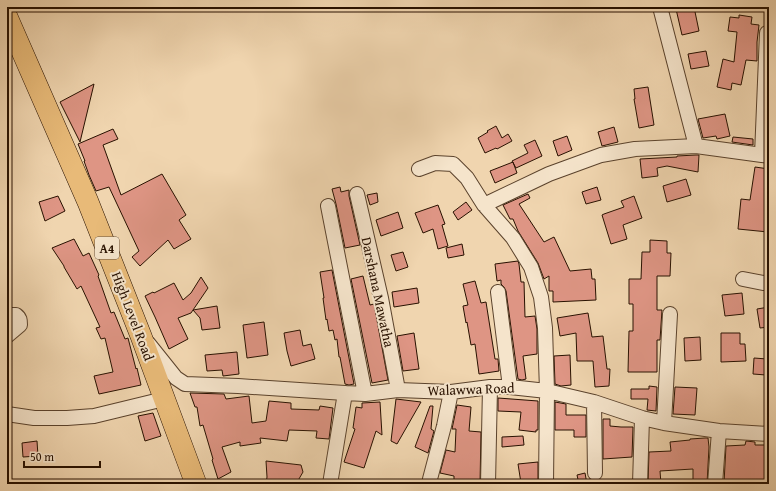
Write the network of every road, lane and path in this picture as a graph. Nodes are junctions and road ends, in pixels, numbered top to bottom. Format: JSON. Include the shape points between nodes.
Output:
{"nodes":[{"id":1,"x":660,"y":7,"type":"edge"},
{"id":2,"x":9,"y":26,"type":"edge"},
{"id":3,"x":767,"y":34,"type":"dead end"},
{"id":4,"x":696,"y":146,"type":"junction"},
{"id":5,"x":765,"y":155,"type":"edge"},
{"id":6,"x":419,"y":168,"type":"dead end"},
{"id":7,"x":357,"y":194,"type":"dead end"},
{"id":8,"x":484,"y":205,"type":"junction"},
{"id":9,"x":328,"y":206,"type":"dead end"},
{"id":10,"x":743,"y":279,"type":"dead end"},
{"id":11,"x":769,"y":284,"type":"edge"},
{"id":12,"x":498,"y":292,"type":"dead end"},
{"id":13,"x":670,"y":314,"type":"dead end"},
{"id":14,"x":7,"y":319,"type":"edge"},
{"id":15,"x":7,"y":336,"type":"edge"},
{"id":16,"x":141,"y":336,"type":"junction"},
{"id":17,"x":490,"y":387,"type":"junction"},
{"id":18,"x":510,"y":387,"type":"junction"},
{"id":19,"x":398,"y":390,"type":"junction"},
{"id":20,"x":547,"y":391,"type":"junction"},
{"id":21,"x":451,"y":392,"type":"junction"},
{"id":22,"x":345,"y":393,"type":"junction"},
{"id":23,"x":364,"y":394,"type":"junction"},
{"id":24,"x":164,"y":399,"type":"junction"},
{"id":25,"x":594,"y":402,"type":"junction"},
{"id":26,"x":7,"y":414,"type":"edge"},
{"id":27,"x":642,"y":418,"type":"junction"},
{"id":28,"x":664,"y":423,"type":"junction"},
{"id":29,"x":719,"y":431,"type":"junction"},
{"id":30,"x":769,"y":434,"type":"edge"},
{"id":31,"x":595,"y":473,"type":"dead end"},
{"id":32,"x":196,"y":484,"type":"edge"},
{"id":33,"x":330,"y":484,"type":"edge"},
{"id":34,"x":430,"y":484,"type":"edge"},
{"id":35,"x":488,"y":484,"type":"edge"},
{"id":36,"x":546,"y":484,"type":"edge"},
{"id":37,"x":640,"y":484,"type":"edge"},
{"id":38,"x":715,"y":484,"type":"edge"}],
"edges":[{"from":1,"to":4,"type":"street"},
{"from":2,"to":16,"type":"highway","name":"High Level Road","number":"A4","via":[[88,202]]},
{"from":3,"to":5,"type":"street"},
{"from":4,"to":5,"type":"street"},
{"from":4,"to":8,"type":"street","via":[[635,149],[601,155],[549,174]]},
{"from":6,"to":8,"type":"street","via":[[435,163],[453,164],[467,178]]},
{"from":7,"to":19,"type":"street","name":"Darshana Mawatha","via":[[381,298]]},
{"from":8,"to":20,"type":"street","via":[[513,238],[531,267],[541,297],[545,328]]},
{"from":9,"to":23,"type":"street"},
{"from":10,"to":11,"type":"street"},
{"from":12,"to":18,"type":"street"},
{"from":13,"to":28,"type":"street"},
{"from":14,"to":15,"type":"street","via":[[16,315],[20,320],[20,325]]},
{"from":16,"to":22,"type":"street","name":"Walawwa Road","via":[[176,378],[185,384]]},
{"from":16,"to":24,"type":"highway","name":"High Level Road","number":"A4"},
{"from":17,"to":18,"type":"street","name":"Walawwa Road"},
{"from":17,"to":21,"type":"street","name":"Walawwa Road"},
{"from":17,"to":35,"type":"street"},
{"from":18,"to":20,"type":"street","name":"Walawwa Road"},
{"from":19,"to":21,"type":"street","name":"Walawwa Road"},
{"from":19,"to":23,"type":"street","name":"Walawwa Road"},
{"from":20,"to":25,"type":"street","name":"Walawwa Road"},
{"from":20,"to":36,"type":"street"},
{"from":21,"to":34,"type":"street"},
{"from":22,"to":23,"type":"street","name":"Walawwa Road"},
{"from":22,"to":33,"type":"street"},
{"from":24,"to":26,"type":"street","via":[[94,416],[34,418]]},
{"from":24,"to":32,"type":"highway","name":"High Level Road","number":"A4"},
{"from":25,"to":27,"type":"street","name":"Walawwa Road"},
{"from":25,"to":31,"type":"street"},
{"from":27,"to":28,"type":"street","name":"Walawwa Road"},
{"from":27,"to":37,"type":"street"},
{"from":28,"to":29,"type":"street","name":"Walawwa Road"},
{"from":29,"to":30,"type":"street","name":"Walawwa Road"},
{"from":29,"to":38,"type":"street"}]}
